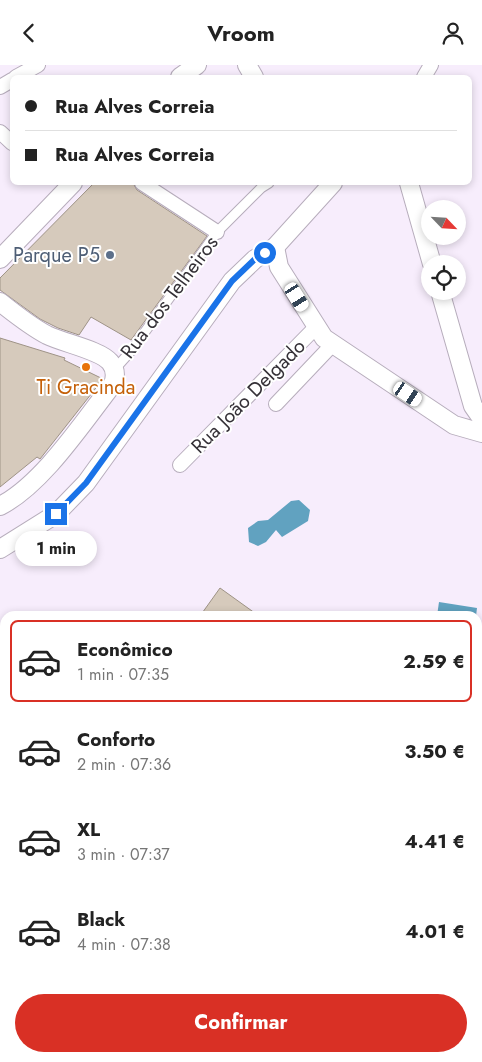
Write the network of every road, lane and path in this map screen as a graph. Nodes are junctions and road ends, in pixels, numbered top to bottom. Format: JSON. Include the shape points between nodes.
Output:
{"nodes":[{"id":1,"x":38,"y":65,"type":"edge"},
{"id":2,"x":197,"y":65,"type":"edge"},
{"id":3,"x":20,"y":75,"type":"edge"},
{"id":4,"x":183,"y":75,"type":"edge"},
{"id":5,"x":0,"y":131,"type":"edge"},
{"id":6,"x":10,"y":141,"type":"edge"},
{"id":7,"x":71,"y":185,"type":"edge"},
{"id":8,"x":145,"y":185,"type":"edge"},
{"id":9,"x":266,"y":185,"type":"edge"},
{"id":10,"x":328,"y":185,"type":"edge"},
{"id":11,"x":410,"y":185,"type":"edge"},
{"id":12,"x":314,"y":190,"type":"edge"},
{"id":13,"x":217,"y":232,"type":"junction"},
{"id":14,"x":275,"y":247,"type":"junction"},
{"id":15,"x":429,"y":255,"type":"edge"},
{"id":16,"x":0,"y":259,"type":"edge"},
{"id":17,"x":443,"y":300,"type":"edge"},
{"id":18,"x":0,"y":302,"type":"edge"},
{"id":19,"x":316,"y":327,"type":"junction"},
{"id":20,"x":334,"y":344,"type":"junction"},
{"id":21,"x":114,"y":370,"type":"junction"},
{"id":22,"x":276,"y":404,"type":"dead end"},
{"id":23,"x":478,"y":412,"type":"edge"},
{"id":24,"x":462,"y":427,"type":"junction"},
{"id":25,"x":482,"y":433,"type":"edge"},
{"id":26,"x":180,"y":465,"type":"dead end"},
{"id":27,"x":0,"y":506,"type":"edge"},
{"id":28,"x":0,"y":549,"type":"edge"}],
"edges":[{"from":1,"to":3,"type":"street"},
{"from":2,"to":4,"type":"street"},
{"from":5,"to":6,"type":"street"},
{"from":7,"to":16,"type":"street"},
{"from":8,"to":13,"type":"street"},
{"from":9,"to":13,"type":"lane","name":"Rua dos Telheiros"},
{"from":10,"to":12,"type":"street"},
{"from":11,"to":15,"type":"street"},
{"from":12,"to":14,"type":"street"},
{"from":13,"to":21,"type":"lane","name":"Rua dos Telheiros"},
{"from":14,"to":19,"type":"street","via":[[279,267]]},
{"from":14,"to":28,"type":"street","via":[[255,259],[232,281],[86,483],[56,514]]},
{"from":17,"to":23,"type":"street"},
{"from":18,"to":21,"type":"street","via":[[49,336],[100,354]]},
{"from":19,"to":20,"type":"street","via":[[324,338]]},
{"from":19,"to":26,"type":"street","name":"Rua João Delgado"},
{"from":20,"to":22,"type":"street"},
{"from":20,"to":24,"type":"street","via":[[454,425]]},
{"from":21,"to":27,"type":"street","name":"Rua dos Telheiros","via":[[113,384],[54,459],[36,479]]},
{"from":23,"to":24,"type":"street","via":[[470,424]]},
{"from":24,"to":25,"type":"street"}]}
